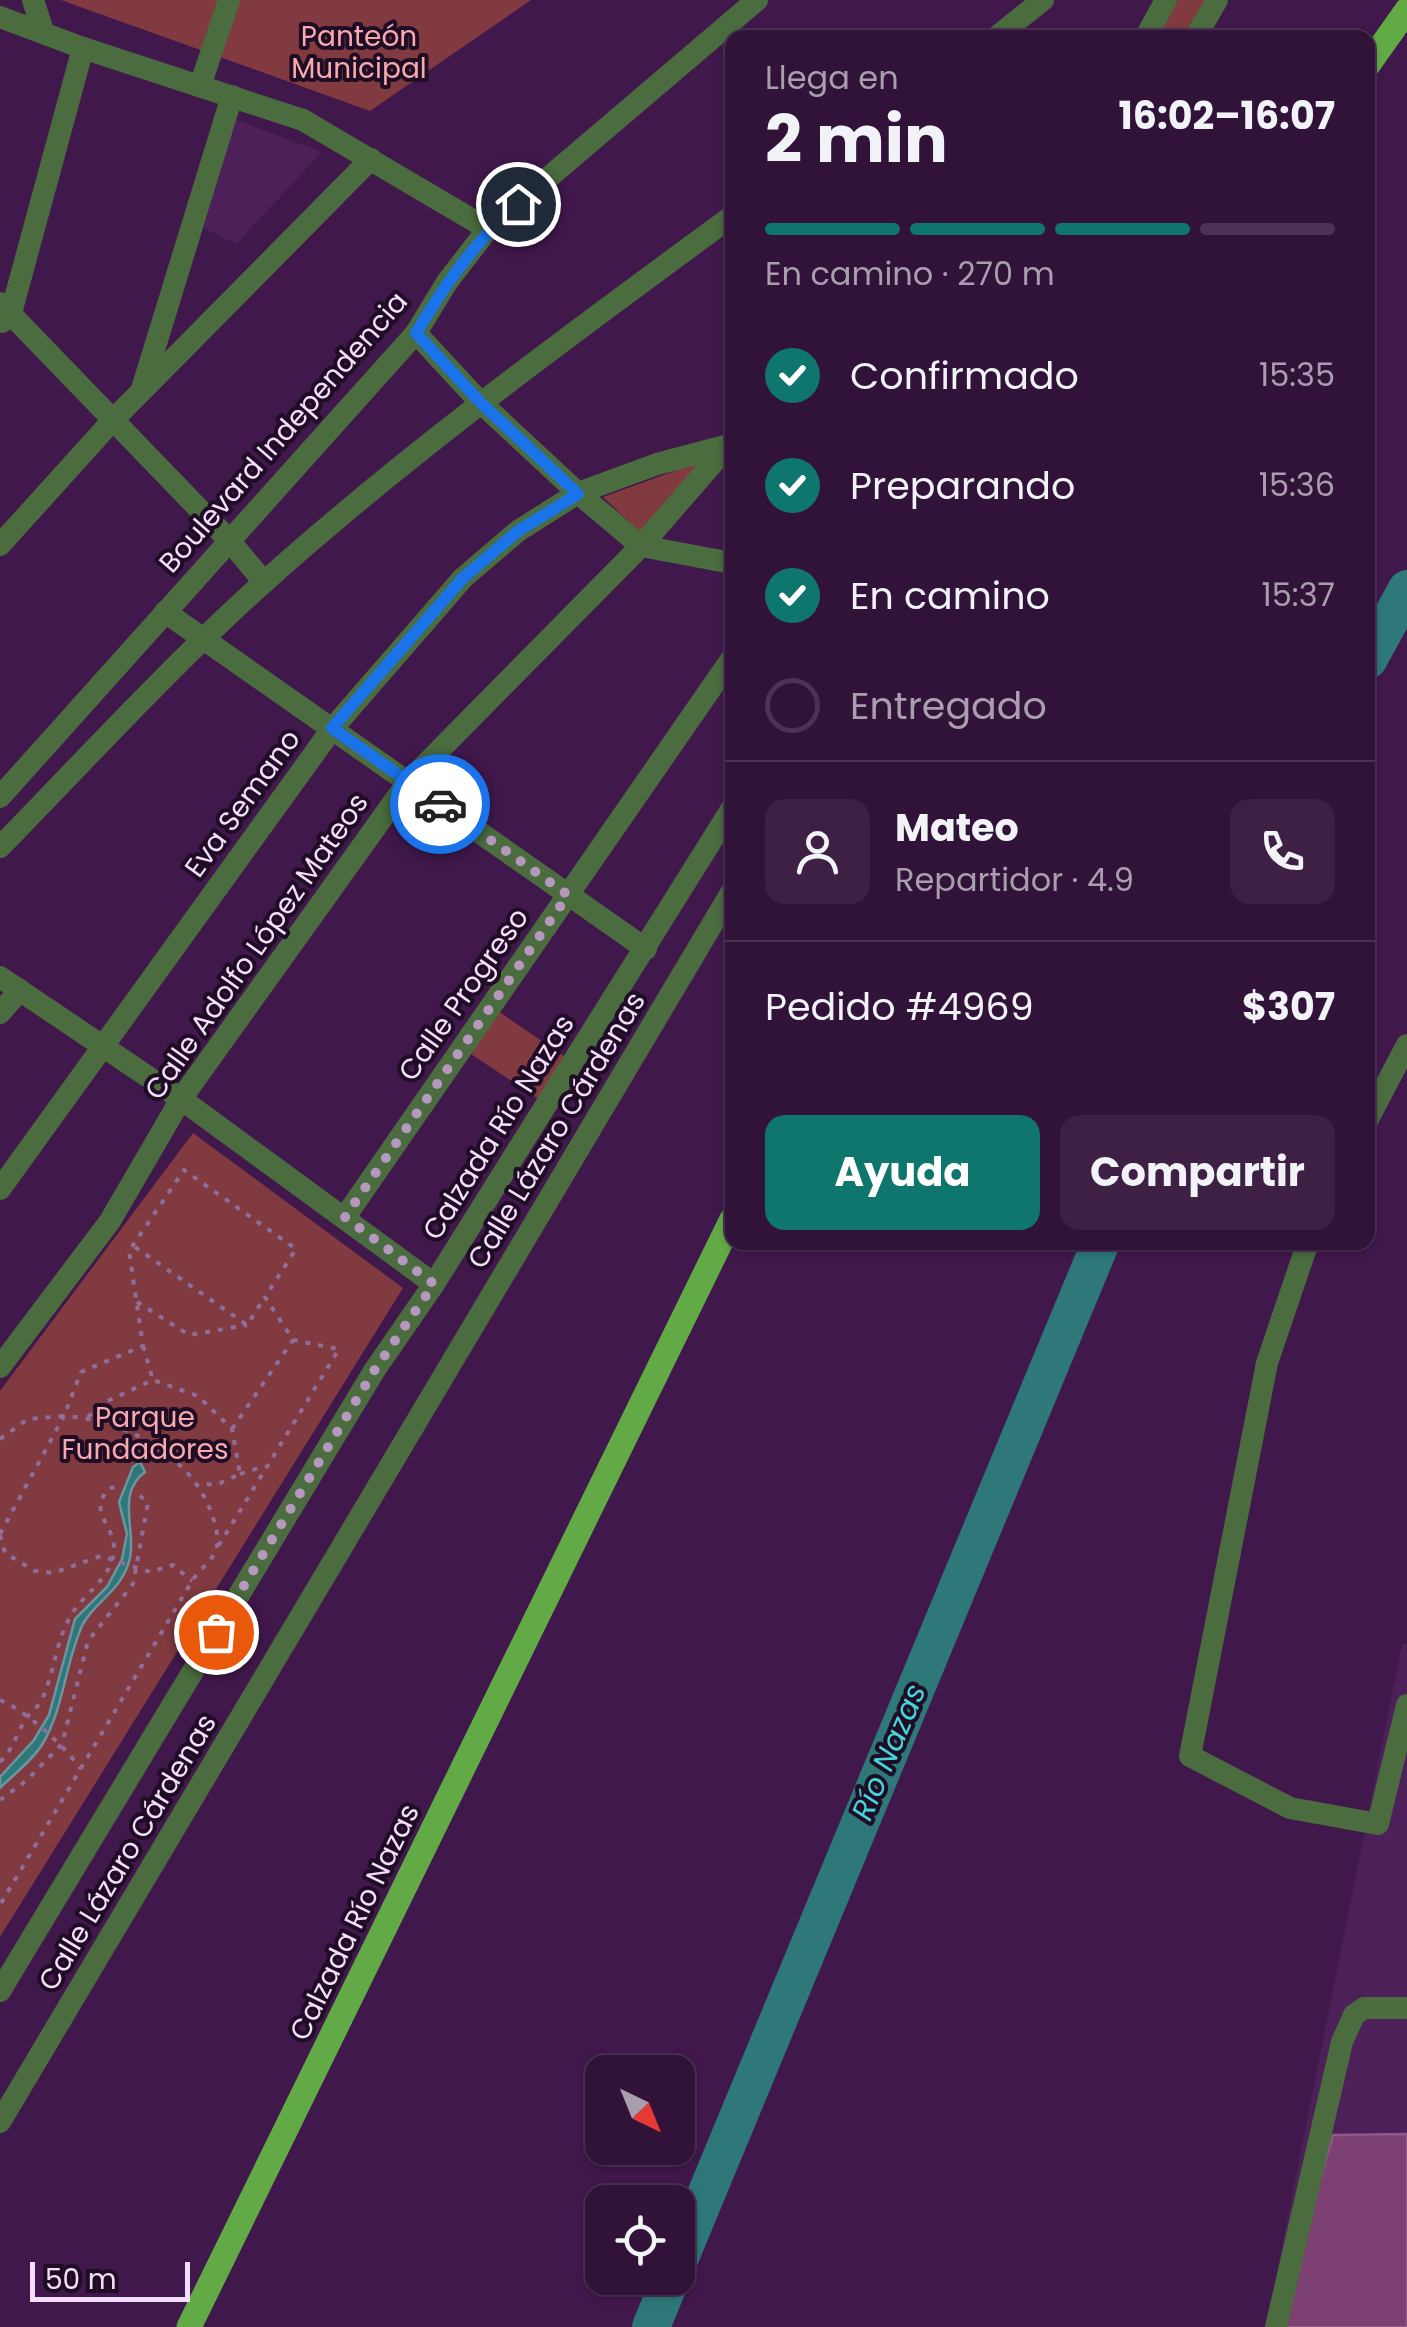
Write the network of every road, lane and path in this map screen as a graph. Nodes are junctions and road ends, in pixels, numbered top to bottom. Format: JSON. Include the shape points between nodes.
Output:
{"nodes":[{"id":1,"x":33,"y":0,"type":"edge"},
{"id":2,"x":229,"y":0,"type":"edge"},
{"id":3,"x":757,"y":0,"type":"edge"},
{"id":4,"x":1042,"y":0,"type":"edge"},
{"id":5,"x":1166,"y":0,"type":"edge"},
{"id":6,"x":1217,"y":0,"type":"edge"},
{"id":7,"x":1407,"y":10,"type":"edge"},
{"id":8,"x":0,"y":17,"type":"edge"},
{"id":9,"x":1004,"y":30,"type":"edge"},
{"id":10,"x":1149,"y":30,"type":"edge"},
{"id":11,"x":1200,"y":30,"type":"edge"},
{"id":12,"x":43,"y":31,"type":"junction"},
{"id":13,"x":84,"y":48,"type":"junction"},
{"id":14,"x":1375,"y":55,"type":"edge"},
{"id":15,"x":200,"y":86,"type":"junction"},
{"id":16,"x":232,"y":96,"type":"junction"},
{"id":17,"x":372,"y":160,"type":"junction"},
{"id":18,"x":725,"y":221,"type":"edge"},
{"id":19,"x":488,"y":230,"type":"junction"},
{"id":20,"x":4,"y":314,"type":"edge"},
{"id":21,"x":416,"y":333,"type":"junction"},
{"id":22,"x":141,"y":392,"type":"junction"},
{"id":23,"x":480,"y":402,"type":"junction"},
{"id":24,"x":112,"y":421,"type":"junction"},
{"id":25,"x":725,"y":446,"type":"edge"},
{"id":26,"x":725,"y":452,"type":"edge"},
{"id":27,"x":578,"y":494,"type":"junction"},
{"id":28,"x":228,"y":539,"type":"junction"},
{"id":29,"x":0,"y":545,"type":"edge"},
{"id":30,"x":641,"y":546,"type":"junction"},
{"id":31,"x":725,"y":562,"type":"edge"},
{"id":32,"x":264,"y":582,"type":"junction"},
{"id":33,"x":165,"y":612,"type":"junction"},
{"id":34,"x":205,"y":637,"type":"junction"},
{"id":35,"x":725,"y":668,"type":"edge"},
{"id":36,"x":332,"y":728,"type":"junction"},
{"id":37,"x":408,"y":782,"type":"junction"},
{"id":38,"x":0,"y":797,"type":"edge"},
{"id":39,"x":725,"y":820,"type":"edge"},
{"id":40,"x":0,"y":847,"type":"edge"},
{"id":41,"x":568,"y":895,"type":"junction"},
{"id":42,"x":725,"y":903,"type":"edge"},
{"id":43,"x":646,"y":950,"type":"junction"},
{"id":44,"x":10,"y":983,"type":"edge"},
{"id":45,"x":0,"y":1013,"type":"edge"},
{"id":46,"x":1407,"y":1044,"type":"edge"},
{"id":47,"x":104,"y":1047,"type":"junction"},
{"id":48,"x":181,"y":1099,"type":"junction"},
{"id":49,"x":1375,"y":1106,"type":"edge"},
{"id":50,"x":0,"y":1189,"type":"edge"},
{"id":51,"x":345,"y":1217,"type":"junction"},
{"id":52,"x":725,"y":1234,"type":"edge"},
{"id":53,"x":133,"y":1245,"type":"junction"},
{"id":54,"x":1305,"y":1250,"type":"edge"},
{"id":55,"x":434,"y":1284,"type":"junction"},
{"id":56,"x":265,"y":1297,"type":"junction"},
{"id":57,"x":136,"y":1302,"type":"junction"},
{"id":58,"x":247,"y":1326,"type":"junction"},
{"id":59,"x":293,"y":1340,"type":"junction"},
{"id":60,"x":143,"y":1346,"type":"junction"},
{"id":61,"x":0,"y":1368,"type":"edge"},
{"id":62,"x":153,"y":1380,"type":"junction"},
{"id":63,"x":64,"y":1416,"type":"junction"},
{"id":64,"x":88,"y":1417,"type":"junction"},
{"id":65,"x":232,"y":1429,"type":"junction"},
{"id":66,"x":0,"y":1439,"type":"edge"},
{"id":67,"x":267,"y":1465,"type":"junction"},
{"id":68,"x":240,"y":1474,"type":"junction"},
{"id":69,"x":196,"y":1485,"type":"junction"},
{"id":70,"x":118,"y":1488,"type":"dead end"},
{"id":71,"x":137,"y":1493,"type":"dead end"},
{"id":72,"x":0,"y":1534,"type":"edge"},
{"id":73,"x":216,"y":1550,"type":"junction"},
{"id":74,"x":115,"y":1560,"type":"junction"},
{"id":75,"x":135,"y":1567,"type":"junction"},
{"id":76,"x":192,"y":1580,"type":"junction"},
{"id":77,"x":0,"y":1700,"type":"edge"},
{"id":78,"x":1407,"y":1705,"type":"edge"},
{"id":79,"x":29,"y":1720,"type":"junction"},
{"id":80,"x":62,"y":1744,"type":"junction"},
{"id":81,"x":0,"y":1762,"type":"edge"},
{"id":82,"x":81,"y":1769,"type":"junction"},
{"id":83,"x":0,"y":1800,"type":"edge"},
{"id":84,"x":0,"y":1906,"type":"edge"},
{"id":85,"x":0,"y":1991,"type":"edge"},
{"id":86,"x":1407,"y":2008,"type":"edge"},
{"id":87,"x":0,"y":2122,"type":"edge"},
{"id":88,"x":188,"y":2327,"type":"edge"},
{"id":89,"x":1276,"y":2327,"type":"edge"}],
"edges":[{"from":1,"to":12,"type":"street"},
{"from":2,"to":15,"type":"street"},
{"from":3,"to":19,"type":"street","name":"Boulevard Independencia"},
{"from":4,"to":9,"type":"street"},
{"from":5,"to":10,"type":"street"},
{"from":6,"to":11,"type":"street"},
{"from":7,"to":14,"type":"main road"},
{"from":8,"to":12,"type":"street"},
{"from":12,"to":13,"type":"street"},
{"from":13,"to":15,"type":"street"},
{"from":13,"to":20,"type":"street"},
{"from":15,"to":16,"type":"street"},
{"from":16,"to":17,"type":"street","via":[[303,120]]},
{"from":16,"to":22,"type":"street"},
{"from":17,"to":19,"type":"street"},
{"from":17,"to":22,"type":"street"},
{"from":18,"to":23,"type":"street"},
{"from":19,"to":21,"type":"street","name":"Boulevard Independencia"},
{"from":20,"to":24,"type":"street"},
{"from":21,"to":23,"type":"street"},
{"from":21,"to":28,"type":"street","name":"Boulevard Independencia"},
{"from":22,"to":24,"type":"street"},
{"from":23,"to":27,"type":"street"},
{"from":23,"to":32,"type":"street"},
{"from":24,"to":28,"type":"street"},
{"from":24,"to":29,"type":"street"},
{"from":25,"to":27,"type":"street","name":"Eva Semano"},
{"from":26,"to":30,"type":"street","name":"Calle Adolfo López Mateos"},
{"from":27,"to":30,"type":"street"},
{"from":27,"to":36,"type":"street","name":"Eva Semano","via":[[518,531],[463,578]]},
{"from":28,"to":32,"type":"street"},
{"from":28,"to":33,"type":"street","name":"Boulevard Independencia"},
{"from":30,"to":31,"type":"street"},
{"from":30,"to":37,"type":"street","name":"Calle Adolfo López Mateos"},
{"from":32,"to":34,"type":"street"},
{"from":33,"to":34,"type":"street"},
{"from":33,"to":38,"type":"street","name":"Boulevard Independencia"},
{"from":34,"to":36,"type":"street"},
{"from":34,"to":40,"type":"street"},
{"from":35,"to":41,"type":"street","name":"Calle Progreso"},
{"from":36,"to":37,"type":"street"},
{"from":36,"to":47,"type":"street","name":"Eva Semano"},
{"from":37,"to":41,"type":"street"},
{"from":37,"to":48,"type":"street","name":"Calle Adolfo López Mateos"},
{"from":39,"to":43,"type":"street","name":"Calzada Río Nazas"},
{"from":41,"to":43,"type":"street"},
{"from":41,"to":51,"type":"street","name":"Calle Progreso"},
{"from":42,"to":87,"type":"street","name":"Calle Lázaro Cárdenas"},
{"from":43,"to":55,"type":"street","name":"Calzada Río Nazas"},
{"from":44,"to":45,"type":"street"},
{"from":44,"to":47,"type":"street"},
{"from":46,"to":49,"type":"street"},
{"from":47,"to":48,"type":"street"},
{"from":47,"to":50,"type":"street","name":"Eva Semano"},
{"from":48,"to":51,"type":"street"},
{"from":48,"to":61,"type":"street","name":"Calle Adolfo López Mateos","via":[[110,1221]]},
{"from":51,"to":55,"type":"street"},
{"from":52,"to":88,"type":"main road","name":"Calzada Río Nazas"},
{"from":53,"to":56,"type":"path","via":[[184,1170],[296,1249]]},
{"from":53,"to":57,"type":"path"},
{"from":53,"to":58,"type":"path"},
{"from":54,"to":78,"type":"street","via":[[1267,1363],[1190,1756],[1290,1808],[1378,1824]]},
{"from":55,"to":85,"type":"street","name":"Calzada Río Nazas","via":[[374,1371]]},
{"from":56,"to":58,"type":"path"},
{"from":56,"to":59,"type":"path"},
{"from":57,"to":58,"type":"path","via":[[189,1335]]},
{"from":57,"to":60,"type":"path"},
{"from":59,"to":65,"type":"path"},
{"from":59,"to":67,"type":"path","via":[[339,1349]]},
{"from":60,"to":62,"type":"path"},
{"from":60,"to":63,"type":"path","via":[[81,1372]]},
{"from":62,"to":64,"type":"path","via":[[100,1404]]},
{"from":62,"to":65,"type":"path","via":[[198,1396]]},
{"from":63,"to":64,"type":"path"},
{"from":63,"to":66,"type":"path","via":[[28,1419]]},
{"from":63,"to":72,"type":"path"},
{"from":64,"to":69,"type":"path","via":[[171,1456]]},
{"from":65,"to":68,"type":"path"},
{"from":67,"to":68,"type":"path"},
{"from":67,"to":73,"type":"path"},
{"from":68,"to":69,"type":"path"},
{"from":69,"to":73,"type":"path","via":[[216,1528]]},
{"from":70,"to":74,"type":"path","via":[[109,1488],[98,1510],[115,1537]]},
{"from":71,"to":75,"type":"path","via":[[148,1503]]},
{"from":72,"to":74,"type":"path","via":[[6,1553],[35,1571],[53,1573],[100,1556]]},
{"from":73,"to":76,"type":"path"},
{"from":74,"to":75,"type":"path"},
{"from":74,"to":79,"type":"path","via":[[73,1612]]},
{"from":75,"to":76,"type":"path","via":[[150,1572],[173,1565]]},
{"from":75,"to":80,"type":"path","via":[[133,1584],[88,1641]]},
{"from":76,"to":82,"type":"path"},
{"from":77,"to":79,"type":"path"},
{"from":79,"to":80,"type":"path"},
{"from":79,"to":81,"type":"path"},
{"from":80,"to":82,"type":"path"},
{"from":80,"to":83,"type":"path"},
{"from":82,"to":84,"type":"path"},
{"from":86,"to":89,"type":"street","via":[[1364,2008],[1350,2022]]}]}
